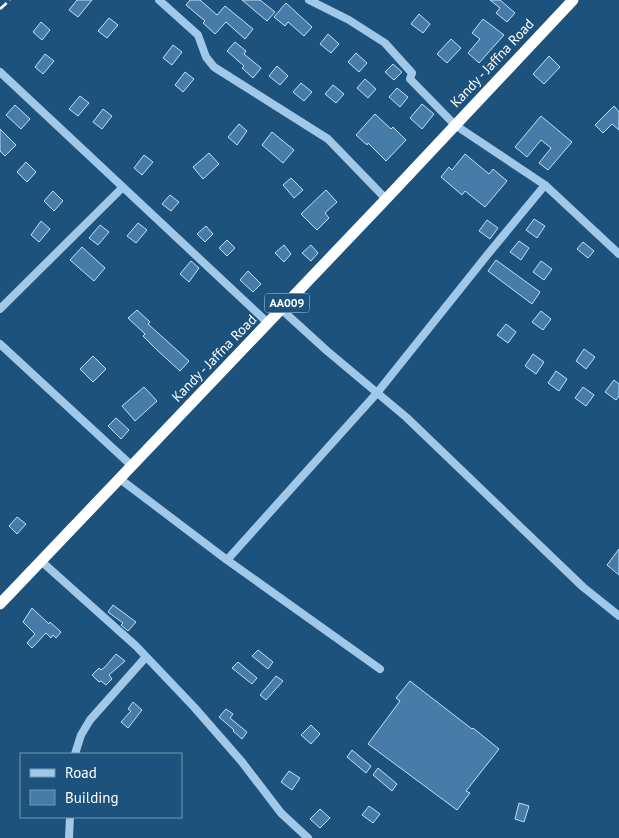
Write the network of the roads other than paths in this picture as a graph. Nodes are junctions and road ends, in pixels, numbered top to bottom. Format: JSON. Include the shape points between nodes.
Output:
{"nodes":[{"id":1,"x":159,"y":0,"type":"edge"},
{"id":2,"x":309,"y":0,"type":"edge"},
{"id":3,"x":572,"y":0,"type":"edge"},
{"id":4,"x":0,"y":72,"type":"edge"},
{"id":5,"x":455,"y":125,"type":"junction"},
{"id":6,"x":545,"y":185,"type":"junction"},
{"id":7,"x":123,"y":187,"type":"junction"},
{"id":8,"x":386,"y":199,"type":"junction"},
{"id":9,"x":619,"y":254,"type":"edge"},
{"id":10,"x":0,"y":309,"type":"edge"},
{"id":11,"x":281,"y":309,"type":"junction"},
{"id":12,"x":268,"y":323,"type":"junction"},
{"id":13,"x":0,"y":344,"type":"edge"},
{"id":14,"x":377,"y":393,"type":"junction"},
{"id":15,"x":132,"y":466,"type":"junction"},
{"id":16,"x":120,"y":479,"type":"junction"},
{"id":17,"x":227,"y":560,"type":"junction"},
{"id":18,"x":41,"y":561,"type":"junction"},
{"id":19,"x":0,"y":604,"type":"edge"},
{"id":20,"x":619,"y":616,"type":"edge"},
{"id":21,"x":145,"y":658,"type":"junction"},
{"id":22,"x":380,"y":669,"type":"dead end"},
{"id":23,"x":75,"y":753,"type":"edge"},
{"id":24,"x":70,"y":818,"type":"edge"},
{"id":25,"x":69,"y":838,"type":"edge"},
{"id":26,"x":308,"y":838,"type":"edge"}],
"edges":[{"from":1,"to":8,"type":"street","via":[[198,35],[206,57],[214,67],[328,139]]},
{"from":2,"to":5,"type":"street","via":[[385,43],[412,73],[410,79]]},
{"from":3,"to":5,"type":"highway","name":"Kandy - Jaffna Road","number":"AA009"},
{"from":4,"to":7,"type":"street"},
{"from":5,"to":6,"type":"street"},
{"from":5,"to":8,"type":"highway","name":"Kandy - Jaffna Road","number":"AA009"},
{"from":6,"to":9,"type":"street"},
{"from":6,"to":14,"type":"street"},
{"from":7,"to":10,"type":"street"},
{"from":7,"to":12,"type":"street"},
{"from":8,"to":11,"type":"highway","name":"Kandy - Jaffna Road","number":"AA009"},
{"from":11,"to":12,"type":"highway","name":"Kandy - Jaffna Road","number":"AA009"},
{"from":11,"to":14,"type":"street"},
{"from":12,"to":15,"type":"highway","name":"Kandy - Jaffna Road","number":"AA009"},
{"from":13,"to":15,"type":"street"},
{"from":14,"to":17,"type":"street"},
{"from":14,"to":20,"type":"street","via":[[583,587]]},
{"from":15,"to":16,"type":"highway","name":"Kandy - Jaffna Road","number":"AA009"},
{"from":16,"to":17,"type":"street"},
{"from":16,"to":18,"type":"highway","name":"Kandy - Jaffna Road","number":"AA009"},
{"from":17,"to":22,"type":"street"},
{"from":18,"to":19,"type":"highway","name":"Kandy - Jaffna Road","number":"AA009"},
{"from":18,"to":21,"type":"street","via":[[136,646]]},
{"from":21,"to":23,"type":"street","via":[[90,720]]},
{"from":21,"to":26,"type":"street","via":[[242,762],[280,813]]},
{"from":24,"to":25,"type":"street"}]}
